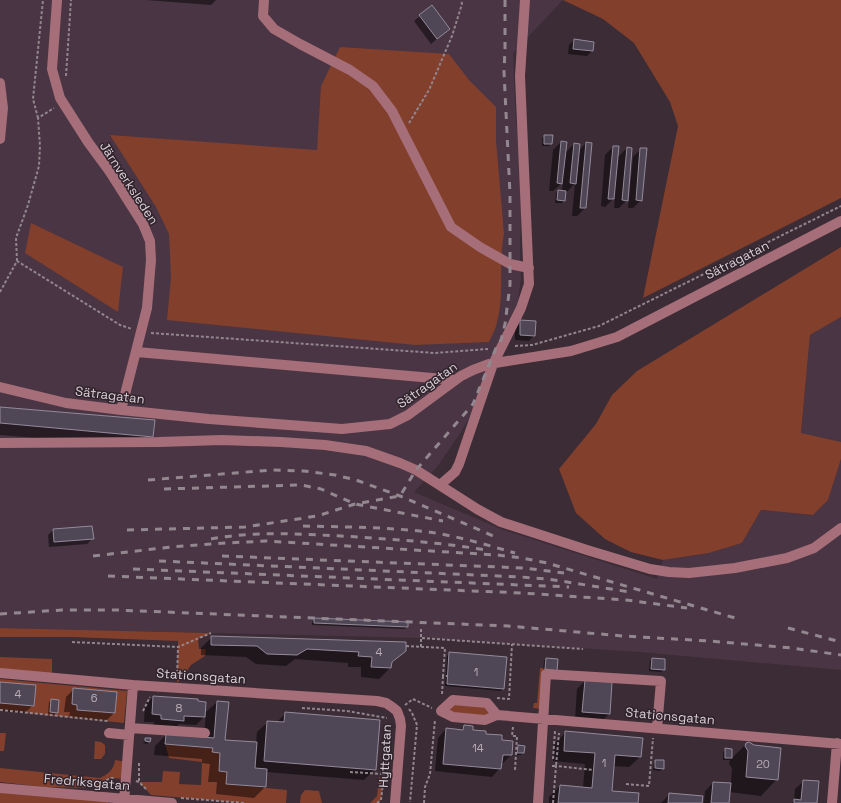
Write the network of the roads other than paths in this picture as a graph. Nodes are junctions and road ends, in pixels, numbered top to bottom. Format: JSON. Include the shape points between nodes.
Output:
{"nodes":[{"id":1,"x":264,"y":0,"type":"edge"},
{"id":2,"x":525,"y":0,"type":"edge"},
{"id":3,"x":57,"y":1,"type":"edge"},
{"id":4,"x":0,"y":82,"type":"edge"},
{"id":5,"x":0,"y":139,"type":"edge"},
{"id":6,"x":841,"y":221,"type":"edge"},
{"id":7,"x":529,"y":268,"type":"junction"},
{"id":8,"x":136,"y":352,"type":"junction"},
{"id":9,"x":493,"y":364,"type":"junction"},
{"id":10,"x":455,"y":380,"type":"junction"},
{"id":11,"x":0,"y":387,"type":"edge"},
{"id":12,"x":121,"y":410,"type":"junction"},
{"id":13,"x":0,"y":444,"type":"edge"},
{"id":14,"x":440,"y":486,"type":"junction"},
{"id":15,"x":841,"y":528,"type":"edge"},
{"id":16,"x":0,"y":673,"type":"edge"},
{"id":17,"x":133,"y":685,"type":"junction"},
{"id":18,"x":397,"y":712,"type":"joint"},
{"id":19,"x":497,"y":715,"type":"dead end"},
{"id":20,"x":544,"y":718,"type":"junction"},
{"id":21,"x":130,"y":731,"type":"junction"},
{"id":22,"x":655,"y":731,"type":"junction"},
{"id":23,"x":205,"y":732,"type":"dead end"},
{"id":24,"x":109,"y":734,"type":"dead end"},
{"id":25,"x":839,"y":744,"type":"edge"},
{"id":26,"x":0,"y":788,"type":"edge"},
{"id":27,"x":124,"y":801,"type":"edge"},
{"id":28,"x":396,"y":801,"type":"edge"},
{"id":29,"x":172,"y":803,"type":"edge"},
{"id":30,"x":538,"y":803,"type":"edge"},
{"id":31,"x":832,"y":803,"type":"edge"}],
"edges":[{"from":1,"to":7,"type":"street","via":[[263,16],[274,29],[350,70],[373,86],[392,111],[451,227],[510,264]]},
{"from":2,"to":7,"type":"street","via":[[520,76]]},
{"from":3,"to":8,"type":"street","name":"Järnverksleden","via":[[52,69],[61,101],[110,172],[139,218],[150,241],[147,308]]},
{"from":4,"to":5,"type":"street","via":[[3,108]]},
{"from":6,"to":9,"type":"street","name":"Sätragatan","via":[[618,337],[570,351]]},
{"from":7,"to":9,"type":"street","via":[[529,284],[521,308]]},
{"from":8,"to":10,"type":"street"},
{"from":8,"to":12,"type":"street","name":"Järnverksleden"},
{"from":9,"to":10,"type":"street","name":"Sätragatan","via":[[472,370]]},
{"from":9,"to":14,"type":"street","via":[[459,464]]},
{"from":10,"to":12,"type":"street","name":"Sätragatan","via":[[408,415],[390,424],[368,428],[342,430],[269,425]]},
{"from":11,"to":12,"type":"street","name":"Sätragatan","via":[[66,403]]},
{"from":13,"to":14,"type":"street","via":[[222,440],[325,445],[366,451],[400,463]]},
{"from":14,"to":15,"type":"street","via":[[501,522],[650,569],[669,572],[689,573],[735,568],[787,558],[814,548]]},
{"from":16,"to":17,"type":"street","name":"Stationsgatan"},
{"from":17,"to":18,"type":"street","name":"Stationsgatan","via":[[378,702],[386,703]]},
{"from":17,"to":21,"type":"street"},
{"from":18,"to":28,"type":"street","name":"Hyttgatan","via":[[401,726]]},
{"from":19,"to":20,"type":"street","name":"Stationsgatan"},
{"from":20,"to":22,"type":"street","name":"Stationsgatan"},
{"from":20,"to":22,"type":"street","via":[[546,674],[661,681]]},
{"from":20,"to":30,"type":"street"},
{"from":21,"to":23,"type":"street"},
{"from":21,"to":24,"type":"street"},
{"from":21,"to":27,"type":"street"},
{"from":22,"to":25,"type":"street","name":"Stationsgatan"},
{"from":25,"to":31,"type":"street"},
{"from":26,"to":27,"type":"street","name":"Fredriksgatan"},
{"from":27,"to":29,"type":"street","name":"Fredriksgatan"}]}
